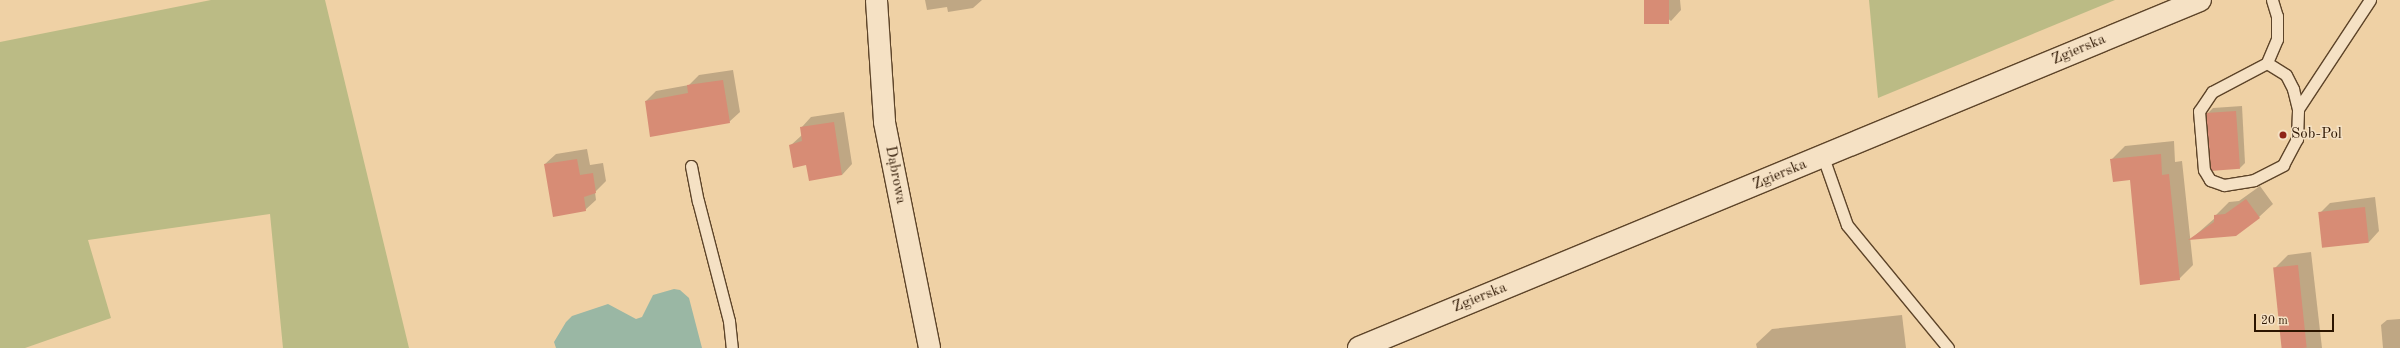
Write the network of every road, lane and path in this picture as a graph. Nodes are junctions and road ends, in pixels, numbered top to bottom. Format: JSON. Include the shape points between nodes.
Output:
{"nodes":[{"id":1,"x":876,"y":0,"type":"edge"},
{"id":2,"x":2200,"y":0,"type":"edge"},
{"id":3,"x":2272,"y":0,"type":"edge"},
{"id":4,"x":2370,"y":0,"type":"edge"},
{"id":5,"x":2267,"y":63,"type":"junction"},
{"id":6,"x":2298,"y":108,"type":"junction"},
{"id":7,"x":1823,"y":157,"type":"junction"},
{"id":8,"x":691,"y":166,"type":"dead end"},
{"id":9,"x":732,"y":348,"type":"edge"},
{"id":10,"x":929,"y":348,"type":"edge"},
{"id":11,"x":1359,"y":348,"type":"edge"},
{"id":12,"x":1948,"y":348,"type":"edge"}],
"edges":[{"from":1,"to":10,"type":"street","name":"Dąbrowa","via":[[877,47],[884,122]]},
{"from":2,"to":7,"type":"main road","name":"Zgierska"},
{"from":3,"to":5,"type":"lane","via":[[2277,39]]},
{"from":4,"to":6,"type":"lane"},
{"from":5,"to":6,"type":"lane","via":[[2286,75]]},
{"from":5,"to":6,"type":"lane","via":[[2212,92],[2198,111],[2204,170],[2210,180],[2224,185],[2254,180],[2283,165],[2297,140]]},
{"from":7,"to":11,"type":"main road","name":"Zgierska"},
{"from":7,"to":12,"type":"lane","via":[[1846,224]]},
{"from":8,"to":9,"type":"lane","via":[[730,321]]}]}
